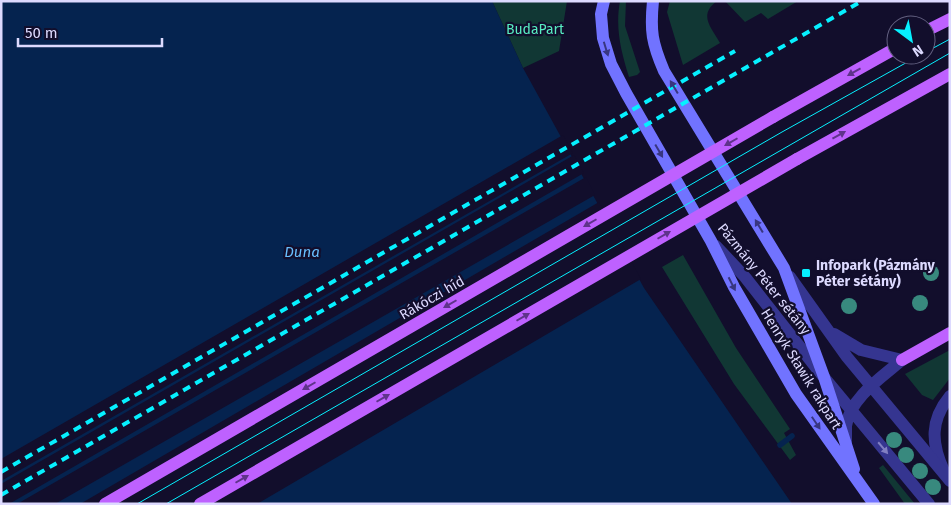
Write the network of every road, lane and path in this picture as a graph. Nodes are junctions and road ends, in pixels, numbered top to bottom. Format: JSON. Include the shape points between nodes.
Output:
{"nodes":[{"id":1,"x":604,"y":1,"type":"edge"},
{"id":2,"x":653,"y":1,"type":"edge"},
{"id":3,"x":950,"y":19,"type":"edge"},
{"id":4,"x":936,"y":26,"type":"edge"},
{"id":5,"x":886,"y":54,"type":"edge"},
{"id":6,"x":950,"y":74,"type":"edge"},
{"id":7,"x":711,"y":240,"type":"junction"},
{"id":8,"x":784,"y":268,"type":"junction"},
{"id":9,"x":826,"y":328,"type":"junction"},
{"id":10,"x":950,"y":333,"type":"edge"},
{"id":11,"x":902,"y":360,"type":"junction"},
{"id":12,"x":824,"y":377,"type":"junction"},
{"id":13,"x":872,"y":386,"type":"junction"},
{"id":14,"x":950,"y":396,"type":"edge"},
{"id":15,"x":852,"y":411,"type":"junction"},
{"id":16,"x":846,"y":442,"type":"junction"},
{"id":17,"x":949,"y":480,"type":"edge"},
{"id":18,"x":859,"y":483,"type":"junction"},
{"id":19,"x":105,"y":504,"type":"edge"},
{"id":20,"x":200,"y":504,"type":"edge"},
{"id":21,"x":874,"y":504,"type":"edge"},
{"id":22,"x":929,"y":504,"type":"edge"}],
"edges":[{"from":1,"to":7,"type":"main road","name":"Pázmány Péter sétány","one_way":true,"via":[[601,14],[603,38],[611,64]]},
{"from":8,"to":2,"type":"main road","name":"Pázmány Péter sétány","one_way":true,"via":[[664,71],[652,38]]},
{"from":3,"to":4,"type":"main road"},
{"from":5,"to":19,"type":"main road","name":"Rákóczi híd","one_way":true,"bridge":true},
{"from":20,"to":6,"type":"main road","one_way":true,"bridge":true,"via":[[796,159]]},
{"from":7,"to":12,"type":"street","name":"Pázmány Péter sétány"},
{"from":7,"to":18,"type":"main road","name":"Henryk Sławik rakpart","one_way":true,"via":[[734,288],[796,394]]},
{"from":8,"to":9,"type":"street","name":"Pázmány Péter sétány"},
{"from":8,"to":12,"type":"main road","name":"Pázmány Péter sétány"},
{"from":9,"to":11,"type":"street","via":[[861,350]]},
{"from":9,"to":13,"type":"street","name":"Pázmány Péter sétány"},
{"from":10,"to":11,"type":"main road"},
{"from":11,"to":13,"type":"street"},
{"from":12,"to":15,"type":"street","name":"Pázmány Péter sétány"},
{"from":12,"to":16,"type":"main road","name":"Henryk Sławik rakpart"},
{"from":13,"to":15,"type":"street"},
{"from":13,"to":17,"type":"street","name":"Pázmány Péter sétány"},
{"from":14,"to":17,"type":"street","via":[[944,402],[934,429],[938,457]]},
{"from":15,"to":16,"type":"street","via":[[846,425]]},
{"from":15,"to":22,"type":"street","name":"Pázmány Péter sétány","one_way":true},
{"from":16,"to":18,"type":"main road","name":"Henryk Sławik rakpart"},
{"from":18,"to":21,"type":"main road","name":"Henryk Sławik rakpart"}]}
